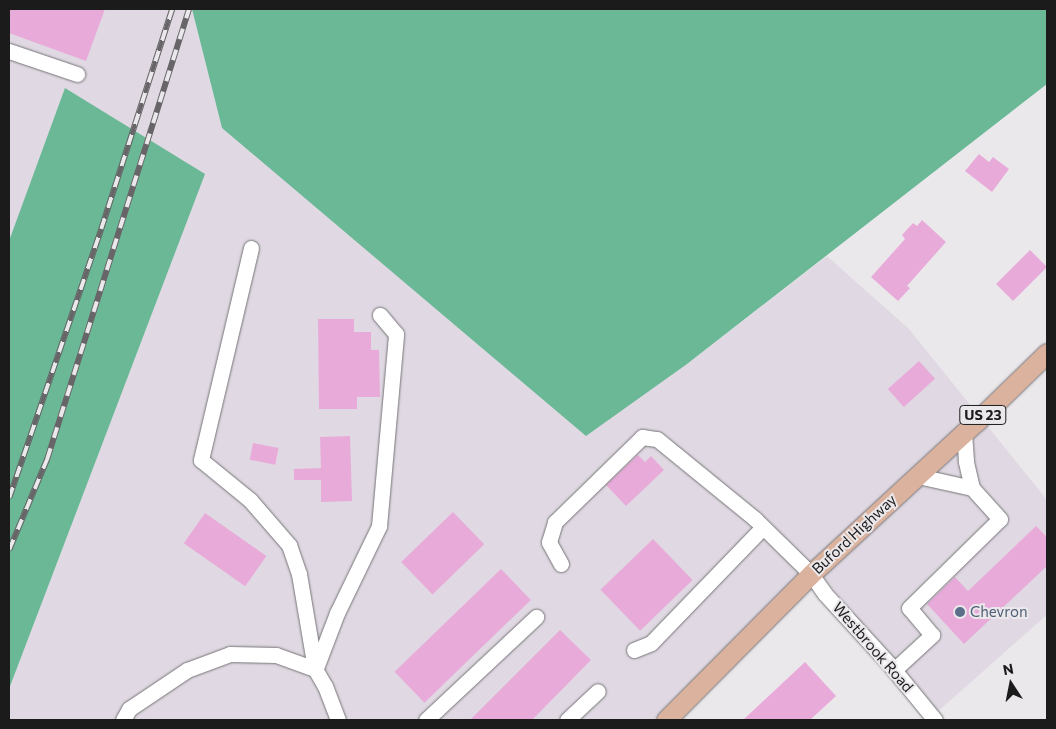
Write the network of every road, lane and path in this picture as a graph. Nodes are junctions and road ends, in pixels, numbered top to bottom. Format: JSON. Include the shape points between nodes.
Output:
{"nodes":[{"id":1,"x":9,"y":50,"type":"edge"},
{"id":2,"x":77,"y":74,"type":"dead end"},
{"id":3,"x":251,"y":248,"type":"dead end"},
{"id":4,"x":380,"y":315,"type":"dead end"},
{"id":5,"x":1047,"y":353,"type":"edge"},
{"id":6,"x":964,"y":433,"type":"junction"},
{"id":7,"x":918,"y":476,"type":"junction"},
{"id":8,"x":972,"y":488,"type":"junction"},
{"id":9,"x":763,"y":527,"type":"junction"},
{"id":10,"x":561,"y":564,"type":"dead end"},
{"id":11,"x":811,"y":574,"type":"junction"},
{"id":12,"x":536,"y":618,"type":"dead end"},
{"id":13,"x":634,"y":650,"type":"dead end"},
{"id":14,"x":315,"y":669,"type":"junction"},
{"id":15,"x":894,"y":670,"type":"junction"},
{"id":16,"x":598,"y":691,"type":"dead end"},
{"id":17,"x":123,"y":720,"type":"edge"},
{"id":18,"x":338,"y":720,"type":"edge"},
{"id":19,"x":426,"y":720,"type":"edge"},
{"id":20,"x":567,"y":720,"type":"edge"},
{"id":21,"x":666,"y":720,"type":"edge"},
{"id":22,"x":934,"y":720,"type":"edge"}],
"edges":[{"from":1,"to":2,"type":"street"},
{"from":3,"to":14,"type":"street","via":[[200,460],[250,500],[289,544],[299,574]]},
{"from":4,"to":14,"type":"street","via":[[396,334],[379,526],[337,613]]},
{"from":5,"to":6,"type":"main road","name":"Buford Highway","number":"US 23"},
{"from":6,"to":7,"type":"main road","name":"Buford Highway","number":"US 23"},
{"from":6,"to":8,"type":"street"},
{"from":7,"to":8,"type":"street"},
{"from":7,"to":11,"type":"main road","name":"Buford Highway","number":"US 23"},
{"from":8,"to":15,"type":"street","via":[[1000,519],[909,608],[932,635]]},
{"from":9,"to":10,"type":"street","name":"Westbrook Road","via":[[656,439],[642,437],[555,522],[549,542]]},
{"from":9,"to":11,"type":"street","name":"Westbrook Road"},
{"from":9,"to":13,"type":"street","via":[[650,643]]},
{"from":11,"to":15,"type":"street","name":"Westbrook Road"},
{"from":11,"to":21,"type":"main road","name":"Buford Highway","number":"US 23"},
{"from":12,"to":19,"type":"street"},
{"from":14,"to":17,"type":"street","via":[[276,655],[230,654],[187,670],[129,709]]},
{"from":14,"to":18,"type":"street"},
{"from":15,"to":22,"type":"street","name":"Westbrook Road"},
{"from":16,"to":20,"type":"street"}]}
